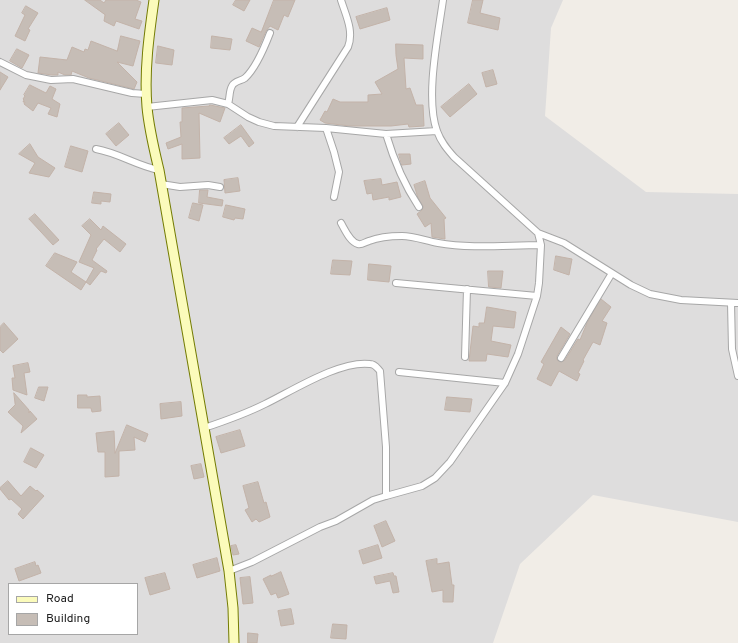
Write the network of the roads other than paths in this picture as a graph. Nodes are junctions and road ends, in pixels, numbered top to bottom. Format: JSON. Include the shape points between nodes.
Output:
{"nodes":[{"id":1,"x":154,"y":0,"type":"edge"},
{"id":2,"x":341,"y":0,"type":"edge"},
{"id":3,"x":443,"y":0,"type":"edge"},
{"id":4,"x":270,"y":33,"type":"dead end"},
{"id":5,"x":0,"y":62,"type":"edge"},
{"id":6,"x":146,"y":94,"type":"junction"},
{"id":7,"x":228,"y":104,"type":"junction"},
{"id":8,"x":147,"y":107,"type":"junction"},
{"id":9,"x":297,"y":126,"type":"junction"},
{"id":10,"x":326,"y":128,"type":"junction"},
{"id":11,"x":437,"y":131,"type":"junction"},
{"id":12,"x":386,"y":134,"type":"junction"},
{"id":13,"x":96,"y":149,"type":"dead end"},
{"id":14,"x":159,"y":170,"type":"junction"},
{"id":15,"x":162,"y":184,"type":"junction"},
{"id":16,"x":220,"y":186,"type":"dead end"},
{"id":17,"x":334,"y":197,"type":"dead end"},
{"id":18,"x":419,"y":207,"type":"dead end"},
{"id":19,"x":341,"y":223,"type":"dead end"},
{"id":20,"x":538,"y":233,"type":"junction"},
{"id":21,"x":541,"y":245,"type":"junction"},
{"id":22,"x":612,"y":273,"type":"junction"},
{"id":23,"x":396,"y":283,"type":"dead end"},
{"id":24,"x":467,"y":289,"type":"junction"},
{"id":25,"x":537,"y":296,"type":"junction"},
{"id":26,"x":731,"y":303,"type":"junction"},
{"id":27,"x":738,"y":303,"type":"edge"},
{"id":28,"x":465,"y":357,"type":"dead end"},
{"id":29,"x":561,"y":358,"type":"dead end"},
{"id":30,"x":399,"y":372,"type":"dead end"},
{"id":31,"x":738,"y":376,"type":"edge"},
{"id":32,"x":505,"y":383,"type":"junction"},
{"id":33,"x":204,"y":428,"type":"junction"},
{"id":34,"x":386,"y":496,"type":"junction"},
{"id":35,"x":229,"y":571,"type":"junction"},
{"id":36,"x":234,"y":643,"type":"edge"}],
"edges":[{"from":1,"to":6,"type":"street","via":[[147,47]]},
{"from":2,"to":9,"type":"street","via":[[351,39]]},
{"from":3,"to":11,"type":"street","via":[[432,103]]},
{"from":4,"to":7,"type":"street","via":[[266,45],[246,77],[231,87]]},
{"from":5,"to":6,"type":"street","via":[[26,75],[51,80],[73,79]]},
{"from":6,"to":8,"type":"street"},
{"from":7,"to":8,"type":"street","via":[[212,100]]},
{"from":7,"to":9,"type":"street","via":[[259,122],[274,126]]},
{"from":8,"to":14,"type":"street"},
{"from":9,"to":10,"type":"street"},
{"from":10,"to":12,"type":"street"},
{"from":10,"to":17,"type":"street","via":[[339,172]]},
{"from":11,"to":12,"type":"street"},
{"from":11,"to":20,"type":"street","via":[[449,152]]},
{"from":12,"to":18,"type":"street","via":[[406,187]]},
{"from":13,"to":14,"type":"street","via":[[115,153],[147,168]]},
{"from":14,"to":15,"type":"street"},
{"from":15,"to":16,"type":"street","via":[[180,187],[208,184]]},
{"from":15,"to":33,"type":"street"},
{"from":19,"to":21,"type":"street","via":[[356,244],[402,236],[464,245]]},
{"from":20,"to":21,"type":"street"},
{"from":20,"to":22,"type":"street","via":[[564,243]]},
{"from":21,"to":25,"type":"street"},
{"from":22,"to":26,"type":"street","via":[[631,285],[664,298]]},
{"from":22,"to":29,"type":"street"},
{"from":23,"to":24,"type":"street"},
{"from":24,"to":25,"type":"street"},
{"from":24,"to":28,"type":"street"},
{"from":25,"to":32,"type":"street","via":[[518,354]]},
{"from":26,"to":27,"type":"street"},
{"from":26,"to":31,"type":"street","via":[[732,350]]},
{"from":30,"to":32,"type":"street"},
{"from":32,"to":34,"type":"street","via":[[450,462],[435,478],[422,486]]},
{"from":33,"to":34,"type":"street","via":[[265,404],[336,369],[348,365],[371,364],[380,371],[386,447]]},
{"from":33,"to":35,"type":"street"},
{"from":34,"to":35,"type":"street"},
{"from":35,"to":36,"type":"street"}]}
